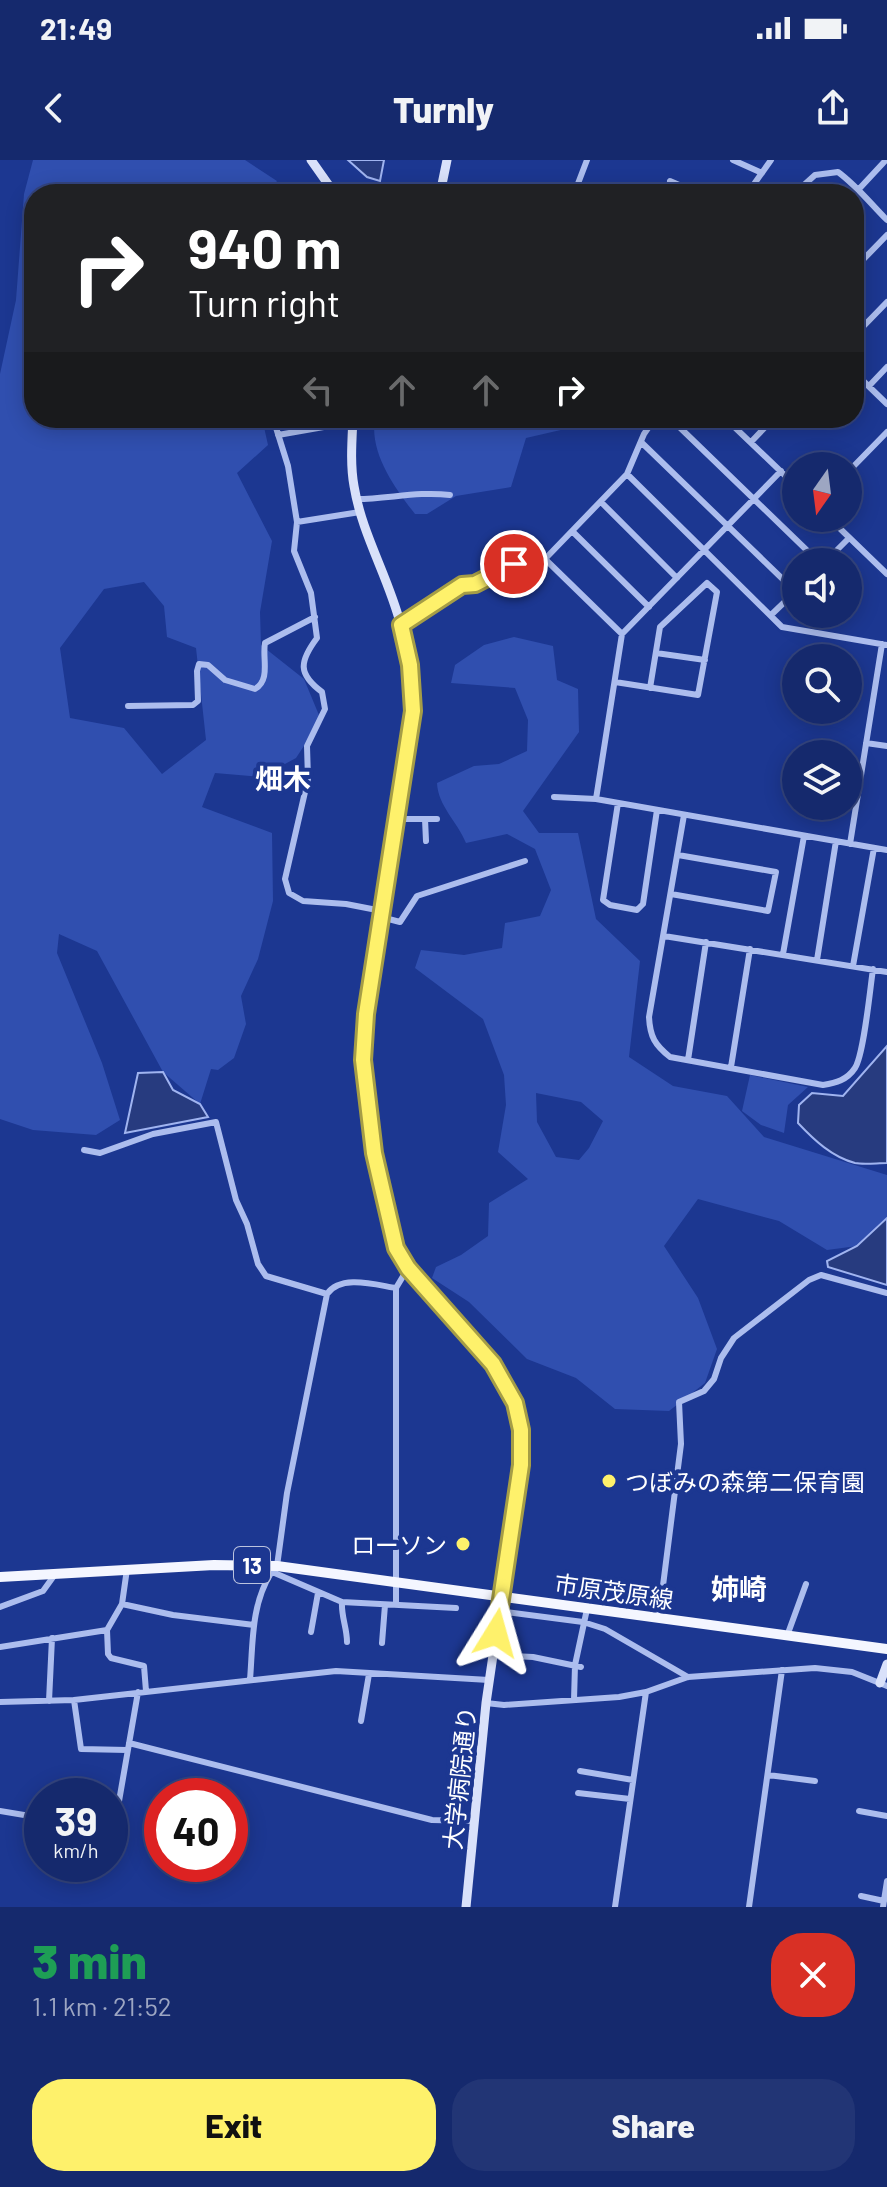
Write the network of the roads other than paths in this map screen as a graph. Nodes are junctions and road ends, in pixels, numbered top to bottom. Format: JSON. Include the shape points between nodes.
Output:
{"nodes":[{"id":1,"x":311,"y":160,"type":"edge"},
{"id":2,"x":447,"y":160,"type":"edge"},
{"id":3,"x":587,"y":160,"type":"edge"},
{"id":4,"x":733,"y":160,"type":"edge"},
{"id":5,"x":771,"y":160,"type":"edge"},
{"id":6,"x":886,"y":161,"type":"edge"},
{"id":7,"x":762,"y":173,"type":"junction"},
{"id":8,"x":670,"y":181,"type":"dead end"},
{"id":9,"x":328,"y":184,"type":"edge"},
{"id":10,"x":442,"y":184,"type":"edge"},
{"id":11,"x":578,"y":184,"type":"edge"},
{"id":12,"x":677,"y":184,"type":"edge"},
{"id":13,"x":754,"y":184,"type":"edge"},
{"id":14,"x":805,"y":184,"type":"edge"},
{"id":15,"x":852,"y":184,"type":"edge"},
{"id":16,"x":864,"y":188,"type":"edge"},
{"id":17,"x":864,"y":195,"type":"edge"},
{"id":18,"x":887,"y":220,"type":"edge"},
{"id":19,"x":887,"y":235,"type":"edge"},
{"id":20,"x":864,"y":259,"type":"edge"},
{"id":21,"x":887,"y":302,"type":"edge"},
{"id":22,"x":864,"y":326,"type":"edge"},
{"id":23,"x":887,"y":367,"type":"edge"},
{"id":24,"x":864,"y":381,"type":"edge"},
{"id":25,"x":869,"y":386,"type":"junction"},
{"id":26,"x":887,"y":404,"type":"edge"},
{"id":27,"x":276,"y":428,"type":"edge"},
{"id":28,"x":318,"y":428,"type":"edge"},
{"id":29,"x":353,"y":428,"type":"edge"},
{"id":30,"x":649,"y":428,"type":"edge"},
{"id":31,"x":680,"y":428,"type":"edge"},
{"id":32,"x":736,"y":428,"type":"edge"},
{"id":33,"x":764,"y":428,"type":"edge"},
{"id":34,"x":887,"y":432,"type":"edge"},
{"id":35,"x":278,"y":435,"type":"junction"},
{"id":36,"x":641,"y":442,"type":"junction"},
{"id":37,"x":751,"y":442,"type":"junction"},
{"id":38,"x":862,"y":458,"type":"edge"},
{"id":39,"x":781,"y":471,"type":"joint"},
{"id":40,"x":627,"y":474,"type":"junction"},
{"id":41,"x":450,"y":495,"type":"dead end"},
{"id":42,"x":357,"y":499,"type":"junction"},
{"id":43,"x":754,"y":499,"type":"junction"},
{"id":44,"x":601,"y":502,"type":"junction"},
{"id":45,"x":360,"y":512,"type":"junction"},
{"id":46,"x":297,"y":522,"type":"junction"},
{"id":47,"x":728,"y":525,"type":"junction"},
{"id":48,"x":572,"y":531,"type":"junction"},
{"id":49,"x":843,"y":532,"type":"edge"},
{"id":50,"x":849,"y":538,"type":"junction"},
{"id":51,"x":805,"y":548,"type":"edge"},
{"id":52,"x":839,"y":548,"type":"edge"},
{"id":53,"x":703,"y":551,"type":"junction"},
{"id":54,"x":545,"y":559,"type":"junction"},
{"id":55,"x":887,"y":574,"type":"edge"},
{"id":56,"x":782,"y":577,"type":"edge"},
{"id":57,"x":677,"y":578,"type":"junction"},
{"id":58,"x":782,"y":604,"type":"edge"},
{"id":59,"x":649,"y":607,"type":"junction"},
{"id":60,"x":771,"y":615,"type":"junction"},
{"id":61,"x":315,"y":617,"type":"junction"},
{"id":62,"x":401,"y":625,"type":"junction"},
{"id":63,"x":622,"y":634,"type":"junction"},
{"id":64,"x":884,"y":645,"type":"edge"},
{"id":65,"x":656,"y":653,"type":"junction"},
{"id":66,"x":705,"y":660,"type":"junction"},
{"id":67,"x":615,"y":682,"type":"junction"},
{"id":68,"x":650,"y":688,"type":"junction"},
{"id":69,"x":128,"y":706,"type":"dead end"},
{"id":70,"x":866,"y":743,"type":"junction"},
{"id":71,"x":887,"y":746,"type":"edge"},
{"id":72,"x":554,"y":797,"type":"dead end"},
{"id":73,"x":596,"y":799,"type":"junction"},
{"id":74,"x":618,"y":803,"type":"junction"},
{"id":75,"x":657,"y":810,"type":"junction"},
{"id":76,"x":684,"y":815,"type":"junction"},
{"id":77,"x":397,"y":819,"type":"junction"},
{"id":78,"x":425,"y":819,"type":"junction"},
{"id":79,"x":437,"y":819,"type":"dead end"},
{"id":80,"x":804,"y":836,"type":"junction"},
{"id":81,"x":426,"y":841,"type":"dead end"},
{"id":82,"x":836,"y":841,"type":"junction"},
{"id":83,"x":850,"y":844,"type":"junction"},
{"id":84,"x":874,"y":848,"type":"junction"},
{"id":85,"x":887,"y":850,"type":"edge"},
{"id":86,"x":678,"y":855,"type":"junction"},
{"id":87,"x":525,"y":861,"type":"dead end"},
{"id":88,"x":671,"y":894,"type":"junction"},
{"id":89,"x":381,"y":914,"type":"junction"},
{"id":90,"x":664,"y":936,"type":"junction"},
{"id":91,"x":706,"y":942,"type":"junction"},
{"id":92,"x":750,"y":949,"type":"junction"},
{"id":93,"x":783,"y":954,"type":"junction"},
{"id":94,"x":817,"y":960,"type":"junction"},
{"id":95,"x":853,"y":966,"type":"junction"},
{"id":96,"x":873,"y":969,"type":"junction"},
{"id":97,"x":887,"y":972,"type":"edge"},
{"id":98,"x":688,"y":1060,"type":"junction"},
{"id":99,"x":731,"y":1067,"type":"junction"},
{"id":100,"x":84,"y":1150,"type":"dead end"},
{"id":101,"x":408,"y":1268,"type":"junction"},
{"id":102,"x":396,"y":1288,"type":"junction"},
{"id":103,"x":887,"y":1293,"type":"edge"},
{"id":104,"x":327,"y":1294,"type":"junction"},
{"id":105,"x":127,"y":1569,"type":"junction"},
{"id":106,"x":274,"y":1569,"type":"junction"},
{"id":107,"x":56,"y":1573,"type":"junction"},
{"id":108,"x":0,"y":1577,"type":"edge"},
{"id":109,"x":395,"y":1580,"type":"junction"},
{"id":110,"x":806,"y":1584,"type":"dead end"},
{"id":111,"x":318,"y":1593,"type":"junction"},
{"id":112,"x":502,"y":1595,"type":"junction"},
{"id":113,"x":342,"y":1602,"type":"junction"},
{"id":114,"x":122,"y":1604,"type":"junction"},
{"id":115,"x":385,"y":1605,"type":"junction"},
{"id":116,"x":396,"y":1605,"type":"junction"},
{"id":117,"x":0,"y":1607,"type":"edge"},
{"id":118,"x":587,"y":1607,"type":"junction"},
{"id":119,"x":456,"y":1608,"type":"dead end"},
{"id":120,"x":499,"y":1611,"type":"junction"},
{"id":121,"x":659,"y":1617,"type":"junction"},
{"id":122,"x":583,"y":1622,"type":"junction"},
{"id":123,"x":254,"y":1625,"type":"junction"},
{"id":124,"x":107,"y":1630,"type":"junction"},
{"id":125,"x":311,"y":1632,"type":"dead end"},
{"id":126,"x":787,"y":1636,"type":"junction"},
{"id":127,"x":52,"y":1638,"type":"junction"},
{"id":128,"x":347,"y":1642,"type":"dead end"},
{"id":129,"x":382,"y":1643,"type":"dead end"},
{"id":130,"x":0,"y":1647,"type":"edge"},
{"id":131,"x":887,"y":1649,"type":"edge"},
{"id":132,"x":493,"y":1655,"type":"junction"},
{"id":133,"x":887,"y":1664,"type":"edge"},
{"id":134,"x":578,"y":1666,"type":"junction"},
{"id":135,"x":782,"y":1670,"type":"junction"},
{"id":136,"x":369,"y":1674,"type":"junction"},
{"id":137,"x":688,"y":1677,"type":"junction"},
{"id":138,"x":250,"y":1680,"type":"junction"},
{"id":139,"x":489,"y":1680,"type":"junction"},
{"id":140,"x":883,"y":1684,"type":"edge"},
{"id":141,"x":142,"y":1692,"type":"junction"},
{"id":142,"x":646,"y":1692,"type":"junction"},
{"id":143,"x":74,"y":1700,"type":"junction"},
{"id":144,"x":574,"y":1700,"type":"junction"},
{"id":145,"x":49,"y":1701,"type":"junction"},
{"id":146,"x":0,"y":1702,"type":"edge"},
{"id":147,"x":486,"y":1703,"type":"junction"},
{"id":148,"x":361,"y":1721,"type":"dead end"},
{"id":149,"x":128,"y":1746,"type":"junction"},
{"id":150,"x":580,"y":1771,"type":"dead end"},
{"id":151,"x":768,"y":1775,"type":"junction"},
{"id":152,"x":123,"y":1778,"type":"edge"},
{"id":153,"x":633,"y":1780,"type":"junction"},
{"id":154,"x":815,"y":1781,"type":"dead end"},
{"id":155,"x":578,"y":1793,"type":"dead end"},
{"id":156,"x":630,"y":1799,"type":"junction"},
{"id":157,"x":0,"y":1811,"type":"edge"},
{"id":158,"x":859,"y":1811,"type":"dead end"},
{"id":159,"x":24,"y":1815,"type":"edge"},
{"id":160,"x":887,"y":1816,"type":"edge"},
{"id":161,"x":475,"y":1821,"type":"junction"},
{"id":162,"x":887,"y":1881,"type":"edge"},
{"id":163,"x":861,"y":1896,"type":"dead end"},
{"id":164,"x":884,"y":1904,"type":"edge"},
{"id":165,"x":466,"y":1907,"type":"edge"},
{"id":166,"x":615,"y":1907,"type":"edge"},
{"id":167,"x":749,"y":1907,"type":"edge"}],
"edges":[{"from":1,"to":9,"type":"street"},
{"from":2,"to":10,"type":"street"},
{"from":3,"to":11,"type":"street"},
{"from":4,"to":7,"type":"street"},
{"from":5,"to":7,"type":"street"},
{"from":6,"to":16,"type":"street"},
{"from":7,"to":13,"type":"street"},
{"from":8,"to":12,"type":"street"},
{"from":14,"to":15,"type":"street","via":[[826,172],[838,172]]},
{"from":17,"to":18,"type":"street"},
{"from":19,"to":20,"type":"street"},
{"from":21,"to":22,"type":"street"},
{"from":23,"to":25,"type":"street"},
{"from":24,"to":25,"type":"street"},
{"from":25,"to":26,"type":"street"},
{"from":27,"to":35,"type":"street"},
{"from":28,"to":35,"type":"street"},
{"from":29,"to":42,"type":"street","name":"大学病院通り"},
{"from":30,"to":36,"type":"street"},
{"from":31,"to":43,"type":"street"},
{"from":32,"to":37,"type":"street"},
{"from":33,"to":37,"type":"street"},
{"from":34,"to":38,"type":"street"},
{"from":35,"to":46,"type":"street"},
{"from":36,"to":40,"type":"street"},
{"from":36,"to":47,"type":"street"},
{"from":37,"to":39,"type":"street"},
{"from":39,"to":43,"type":"street"},
{"from":40,"to":44,"type":"street"},
{"from":40,"to":53,"type":"street"},
{"from":41,"to":42,"type":"street"},
{"from":42,"to":45,"type":"street","name":"大学病院通り"},
{"from":43,"to":47,"type":"street"},
{"from":43,"to":51,"type":"street"},
{"from":44,"to":48,"type":"street"},
{"from":44,"to":57,"type":"street"},
{"from":45,"to":46,"type":"street"},
{"from":45,"to":62,"type":"street","name":"大学病院通り"},
{"from":46,"to":61,"type":"street","via":[[294,551]]},
{"from":47,"to":53,"type":"street"},
{"from":47,"to":56,"type":"street"},
{"from":48,"to":54,"type":"street"},
{"from":48,"to":59,"type":"street"},
{"from":49,"to":50,"type":"street"},
{"from":50,"to":52,"type":"street"},
{"from":50,"to":55,"type":"street"},
{"from":53,"to":57,"type":"street"},
{"from":53,"to":60,"type":"street"},
{"from":54,"to":62,"type":"street","via":[[514,564],[462,585]]},
{"from":54,"to":63,"type":"street"},
{"from":57,"to":59,"type":"street"},
{"from":58,"to":60,"type":"street"},
{"from":59,"to":63,"type":"street"},
{"from":60,"to":64,"type":"street","via":[[788,630]]},
{"from":61,"to":69,"type":"street","via":[[265,643],[266,677],[255,689],[225,680],[199,664],[198,701],[193,705]]},
{"from":61,"to":89,"type":"street","via":[[317,638],[303,670],[322,692],[325,709],[307,746],[308,779],[287,888],[303,901],[346,904]]},
{"from":62,"to":77,"type":"street","name":"大学病院通り","via":[[413,711]]},
{"from":63,"to":67,"type":"street"},
{"from":64,"to":70,"type":"street"},
{"from":65,"to":66,"type":"street"},
{"from":65,"to":66,"type":"street","via":[[660,627],[707,583],[717,592]]},
{"from":65,"to":68,"type":"street"},
{"from":66,"to":68,"type":"street","via":[[698,695]]},
{"from":67,"to":68,"type":"street"},
{"from":67,"to":73,"type":"street"},
{"from":70,"to":71,"type":"street"},
{"from":70,"to":83,"type":"street"},
{"from":72,"to":73,"type":"street"},
{"from":73,"to":74,"type":"street"},
{"from":74,"to":75,"type":"street"},
{"from":74,"to":75,"type":"street","via":[[603,900],[637,910],[643,904]]},
{"from":75,"to":76,"type":"street"},
{"from":76,"to":80,"type":"street"},
{"from":76,"to":86,"type":"street"},
{"from":77,"to":78,"type":"street"},
{"from":77,"to":89,"type":"street","name":"大学病院通り"},
{"from":78,"to":79,"type":"street"},
{"from":78,"to":81,"type":"street"},
{"from":80,"to":82,"type":"street"},
{"from":80,"to":93,"type":"street"},
{"from":82,"to":83,"type":"street"},
{"from":82,"to":94,"type":"street"},
{"from":83,"to":84,"type":"street"},
{"from":84,"to":85,"type":"street"},
{"from":84,"to":95,"type":"street"},
{"from":86,"to":88,"type":"street"},
{"from":86,"to":88,"type":"street","via":[[776,872],[768,911]]},
{"from":87,"to":89,"type":"street","via":[[417,896],[400,922]]},
{"from":88,"to":90,"type":"street"},
{"from":89,"to":101,"type":"street","name":"大学病院通り","via":[[363,1060],[389,1228]]},
{"from":90,"to":91,"type":"street"},
{"from":90,"to":98,"type":"street","via":[[650,1034],[670,1057]]},
{"from":91,"to":92,"type":"street"},
{"from":91,"to":98,"type":"street"},
{"from":92,"to":93,"type":"street"},
{"from":92,"to":99,"type":"street"},
{"from":93,"to":94,"type":"street"},
{"from":94,"to":95,"type":"street"},
{"from":95,"to":96,"type":"street"},
{"from":96,"to":97,"type":"street"},
{"from":96,"to":99,"type":"street","via":[[858,1062],[848,1076],[823,1085]]},
{"from":98,"to":99,"type":"street"},
{"from":100,"to":104,"type":"street","via":[[100,1153],[153,1134],[216,1122],[258,1264],[266,1276]]},
{"from":101,"to":102,"type":"street"},
{"from":101,"to":112,"type":"street","name":"大学病院通り","via":[[493,1364],[515,1403],[521,1465]]},
{"from":102,"to":104,"type":"street","via":[[351,1283]]},
{"from":102,"to":109,"type":"street"},
{"from":103,"to":121,"type":"street","via":[[821,1275],[809,1280],[734,1338],[704,1391],[679,1402],[681,1444]]},
{"from":104,"to":106,"type":"street"},
{"from":105,"to":106,"type":"main road","name":"市原茂原線","number":"13"},
{"from":105,"to":107,"type":"main road","name":"市原茂原線","number":"13"},
{"from":105,"to":114,"type":"street"},
{"from":106,"to":109,"type":"main road","name":"市原茂原線","number":"13"},
{"from":106,"to":111,"type":"street"},
{"from":106,"to":123,"type":"street","via":[[261,1589]]},
{"from":107,"to":108,"type":"main road","name":"市原茂原線","number":"13"},
{"from":107,"to":117,"type":"street","via":[[43,1591]]},
{"from":109,"to":112,"type":"main road","name":"市原茂原線","number":"13"},
{"from":109,"to":116,"type":"street"},
{"from":110,"to":126,"type":"street"},
{"from":111,"to":113,"type":"street"},
{"from":111,"to":125,"type":"street"},
{"from":112,"to":118,"type":"main road","name":"市原茂原線","number":"13"},
{"from":112,"to":120,"type":"street","name":"大学病院通り"},
{"from":113,"to":115,"type":"street"},
{"from":113,"to":128,"type":"street"},
{"from":114,"to":123,"type":"street"},
{"from":114,"to":124,"type":"street"},
{"from":115,"to":116,"type":"street"},
{"from":115,"to":129,"type":"street"},
{"from":116,"to":119,"type":"street"},
{"from":118,"to":121,"type":"main road","name":"市原茂原線","number":"13"},
{"from":118,"to":122,"type":"street"},
{"from":120,"to":122,"type":"street"},
{"from":120,"to":132,"type":"street","name":"大学病院通り"},
{"from":121,"to":126,"type":"main road","name":"市原茂原線","number":"13"},
{"from":122,"to":134,"type":"street"},
{"from":122,"to":137,"type":"street","via":[[605,1629]]},
{"from":123,"to":138,"type":"street"},
{"from":124,"to":127,"type":"street"},
{"from":124,"to":141,"type":"street","via":[[111,1658],[144,1666]]},
{"from":126,"to":131,"type":"main road","name":"市原茂原線","number":"13"},
{"from":127,"to":130,"type":"street"},
{"from":127,"to":145,"type":"street"},
{"from":132,"to":134,"type":"street"},
{"from":132,"to":139,"type":"street","name":"大学病院通り"},
{"from":133,"to":140,"type":"street"},
{"from":134,"to":144,"type":"street"},
{"from":135,"to":137,"type":"street"},
{"from":135,"to":140,"type":"street","via":[[852,1672]]},
{"from":135,"to":151,"type":"street"},
{"from":136,"to":138,"type":"street","via":[[336,1671]]},
{"from":136,"to":139,"type":"street"},
{"from":136,"to":148,"type":"street"},
{"from":137,"to":142,"type":"street"},
{"from":138,"to":141,"type":"street"},
{"from":139,"to":147,"type":"street","name":"大学病院通り"},
{"from":141,"to":143,"type":"street"},
{"from":141,"to":149,"type":"street"},
{"from":142,"to":144,"type":"street"},
{"from":142,"to":153,"type":"street"},
{"from":143,"to":145,"type":"street"},
{"from":143,"to":149,"type":"street","via":[[81,1749]]},
{"from":144,"to":147,"type":"street"},
{"from":145,"to":146,"type":"street"},
{"from":147,"to":161,"type":"street","name":"大学病院通り"},
{"from":149,"to":152,"type":"street"},
{"from":149,"to":161,"type":"street","via":[[432,1820]]},
{"from":150,"to":153,"type":"street"},
{"from":151,"to":154,"type":"street"},
{"from":151,"to":167,"type":"street"},
{"from":153,"to":156,"type":"street"},
{"from":155,"to":156,"type":"street"},
{"from":156,"to":166,"type":"street"},
{"from":157,"to":159,"type":"street"},
{"from":158,"to":160,"type":"street"},
{"from":161,"to":165,"type":"street","name":"大学病院通り"},
{"from":162,"to":164,"type":"street"},
{"from":163,"to":164,"type":"street"}]}
